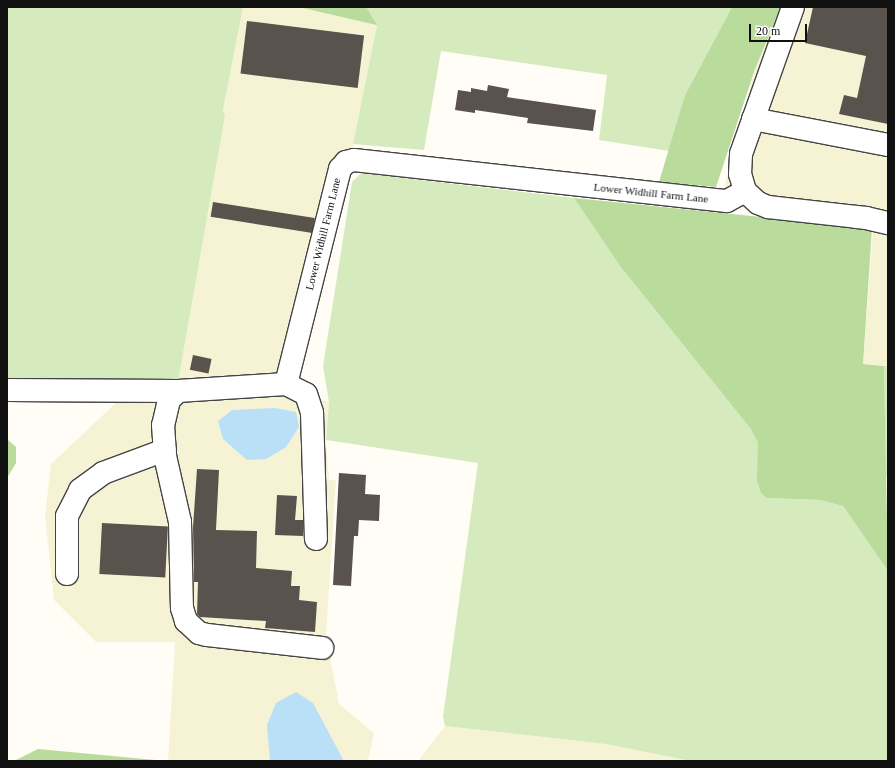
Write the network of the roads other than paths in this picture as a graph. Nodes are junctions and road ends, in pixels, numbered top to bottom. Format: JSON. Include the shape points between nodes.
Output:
{"nodes":[{"id":1,"x":793,"y":7,"type":"edge"},
{"id":2,"x":753,"y":119,"type":"junction"},
{"id":3,"x":888,"y":145,"type":"edge"},
{"id":4,"x":745,"y":191,"type":"junction"},
{"id":5,"x":888,"y":223,"type":"edge"},
{"id":6,"x":286,"y":384,"type":"junction"},
{"id":7,"x":7,"y":390,"type":"edge"},
{"id":8,"x":178,"y":391,"type":"junction"},
{"id":9,"x":165,"y":450,"type":"junction"},
{"id":10,"x":316,"y":539,"type":"dead end"},
{"id":11,"x":67,"y":574,"type":"dead end"},
{"id":12,"x":322,"y":648,"type":"dead end"}],
"edges":[{"from":1,"to":2,"type":"lane"},
{"from":2,"to":3,"type":"lane"},
{"from":2,"to":4,"type":"lane","via":[[741,154],[740,174]]},
{"from":4,"to":5,"type":"lane","via":[[758,203],[768,207],[866,218]]},
{"from":4,"to":6,"type":"lane","name":"Lower Widhill Farm Lane","via":[[727,201],[587,187],[379,161],[346,162],[340,169],[327,211]]},
{"from":6,"to":8,"type":"lane"},
{"from":6,"to":10,"type":"lane","via":[[306,394],[312,413]]},
{"from":7,"to":8,"type":"lane"},
{"from":8,"to":9,"type":"lane","via":[[168,400],[164,411]]},
{"from":9,"to":11,"type":"lane","via":[[103,473],[80,490],[67,516]]},
{"from":9,"to":12,"type":"lane","via":[[180,522],[182,608],[186,621],[199,633],[207,635]]}]}
